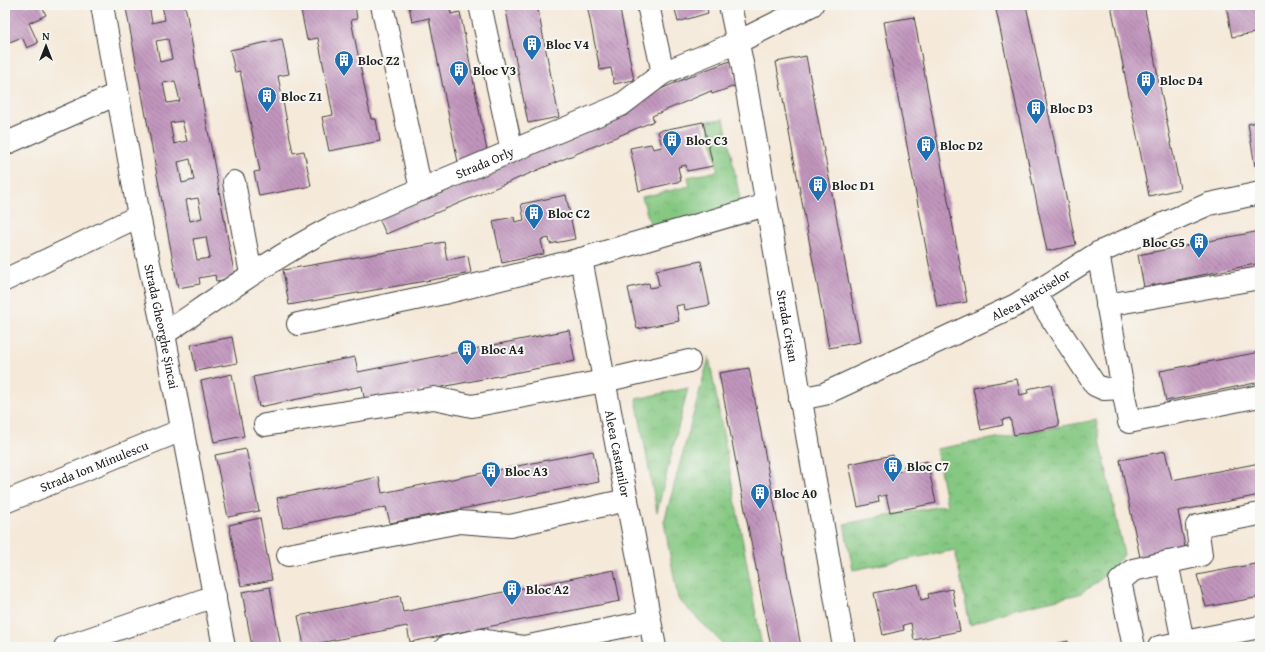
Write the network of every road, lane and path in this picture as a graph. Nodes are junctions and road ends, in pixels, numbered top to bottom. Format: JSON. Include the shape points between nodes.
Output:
{"nodes":[{"id":1,"x":102,"y":5,"type":"edge"},
{"id":2,"x":382,"y":5,"type":"edge"},
{"id":3,"x":480,"y":5,"type":"edge"},
{"id":4,"x":648,"y":5,"type":"edge"},
{"id":5,"x":730,"y":5,"type":"edge"},
{"id":6,"x":812,"y":5,"type":"edge"},
{"id":7,"x":738,"y":42,"type":"junction"},
{"id":8,"x":663,"y":73,"type":"junction"},
{"id":9,"x":117,"y":94,"type":"junction"},
{"id":10,"x":5,"y":144,"type":"edge"},
{"id":11,"x":512,"y":151,"type":"junction"},
{"id":12,"x":234,"y":182,"type":"dead end"},
{"id":13,"x":421,"y":190,"type":"junction"},
{"id":14,"x":1260,"y":193,"type":"edge"},
{"id":15,"x":766,"y":205,"type":"junction"},
{"id":16,"x":139,"y":216,"type":"junction"},
{"id":17,"x":1098,"y":254,"type":"junction"},
{"id":18,"x":581,"y":259,"type":"junction"},
{"id":19,"x":251,"y":274,"type":"junction"},
{"id":20,"x":1260,"y":278,"type":"edge"},
{"id":21,"x":5,"y":280,"type":"edge"},
{"id":22,"x":1035,"y":293,"type":"junction"},
{"id":23,"x":1107,"y":305,"type":"junction"},
{"id":24,"x":298,"y":324,"type":"dead end"},
{"id":25,"x":164,"y":334,"type":"junction"},
{"id":26,"x":689,"y":361,"type":"dead end"},
{"id":27,"x":604,"y":381,"type":"junction"},
{"id":28,"x":1123,"y":388,"type":"junction"},
{"id":29,"x":1260,"y":396,"type":"edge"},
{"id":30,"x":800,"y":398,"type":"junction"},
{"id":31,"x":265,"y":425,"type":"dead end"},
{"id":32,"x":182,"y":430,"type":"junction"},
{"id":33,"x":627,"y":500,"type":"junction"},
{"id":34,"x":5,"y":502,"type":"edge"},
{"id":35,"x":1260,"y":514,"type":"edge"},
{"id":36,"x":288,"y":555,"type":"dead end"},
{"id":37,"x":1167,"y":562,"type":"junction"},
{"id":38,"x":215,"y":596,"type":"junction"},
{"id":39,"x":650,"y":621,"type":"junction"},
{"id":40,"x":1260,"y":627,"type":"edge"},
{"id":41,"x":1183,"y":642,"type":"junction"},
{"id":42,"x":65,"y":647,"type":"edge"},
{"id":43,"x":224,"y":647,"type":"edge"},
{"id":44,"x":446,"y":647,"type":"edge"},
{"id":45,"x":655,"y":647,"type":"edge"},
{"id":46,"x":844,"y":647,"type":"edge"},
{"id":47,"x":1134,"y":647,"type":"edge"},
{"id":48,"x":1159,"y":647,"type":"edge"}],
"edges":[{"from":1,"to":9,"type":"street","name":"Strada Gheorghe Șincai"},
{"from":2,"to":13,"type":"street"},
{"from":3,"to":11,"type":"street"},
{"from":4,"to":8,"type":"street"},
{"from":5,"to":7,"type":"street","name":"Strada Crișan"},
{"from":6,"to":7,"type":"street","name":"Strada Orly"},
{"from":7,"to":8,"type":"street","name":"Strada Orly"},
{"from":7,"to":15,"type":"street","name":"Strada Crișan"},
{"from":8,"to":11,"type":"street","name":"Strada Orly","via":[[622,105]]},
{"from":9,"to":10,"type":"street"},
{"from":9,"to":16,"type":"street","name":"Strada Gheorghe Șincai"},
{"from":11,"to":13,"type":"street","name":"Strada Orly"},
{"from":12,"to":19,"type":"street"},
{"from":13,"to":19,"type":"street","name":"Strada Orly","via":[[334,226]]},
{"from":14,"to":17,"type":"street","name":"Aleea Narciselor","via":[[1209,204]]},
{"from":15,"to":18,"type":"street"},
{"from":15,"to":30,"type":"street","name":"Strada Crișan"},
{"from":16,"to":21,"type":"street"},
{"from":16,"to":25,"type":"street","name":"Strada Gheorghe Șincai"},
{"from":17,"to":22,"type":"street","name":"Aleea Narciselor"},
{"from":17,"to":23,"type":"street"},
{"from":18,"to":24,"type":"street","via":[[444,293]]},
{"from":18,"to":27,"type":"street","name":"Aleea Castanilor"},
{"from":19,"to":25,"type":"street","name":"Strada Orly"},
{"from":20,"to":23,"type":"street"},
{"from":22,"to":28,"type":"street","via":[[1095,385],[1104,389]]},
{"from":22,"to":30,"type":"street","name":"Aleea Narciselor","via":[[1016,305],[824,394]]},
{"from":23,"to":28,"type":"street"},
{"from":25,"to":32,"type":"street","name":"Strada Gheorghe Șincai"},
{"from":26,"to":27,"type":"street"},
{"from":27,"to":31,"type":"street","via":[[472,406],[434,398]]},
{"from":27,"to":33,"type":"street","name":"Aleea Castanilor"},
{"from":28,"to":29,"type":"street","via":[[1129,422]]},
{"from":30,"to":46,"type":"street","name":"Strada Crișan"},
{"from":32,"to":34,"type":"street","name":"Strada Ion Minulescu"},
{"from":32,"to":38,"type":"street","name":"Strada Gheorghe Șincai"},
{"from":33,"to":36,"type":"street","via":[[510,526],[460,522]]},
{"from":33,"to":39,"type":"street","name":"Aleea Castanilor"},
{"from":35,"to":37,"type":"street","via":[[1197,526],[1202,555]]},
{"from":37,"to":41,"type":"street"},
{"from":37,"to":47,"type":"street","via":[[1133,570],[1120,581]]},
{"from":38,"to":42,"type":"street"},
{"from":38,"to":43,"type":"street","name":"Strada Gheorghe Șincai"},
{"from":39,"to":44,"type":"street","via":[[524,647],[481,640]]},
{"from":39,"to":45,"type":"street","name":"Aleea Castanilor"},
{"from":40,"to":41,"type":"street"},
{"from":41,"to":48,"type":"street"}]}
